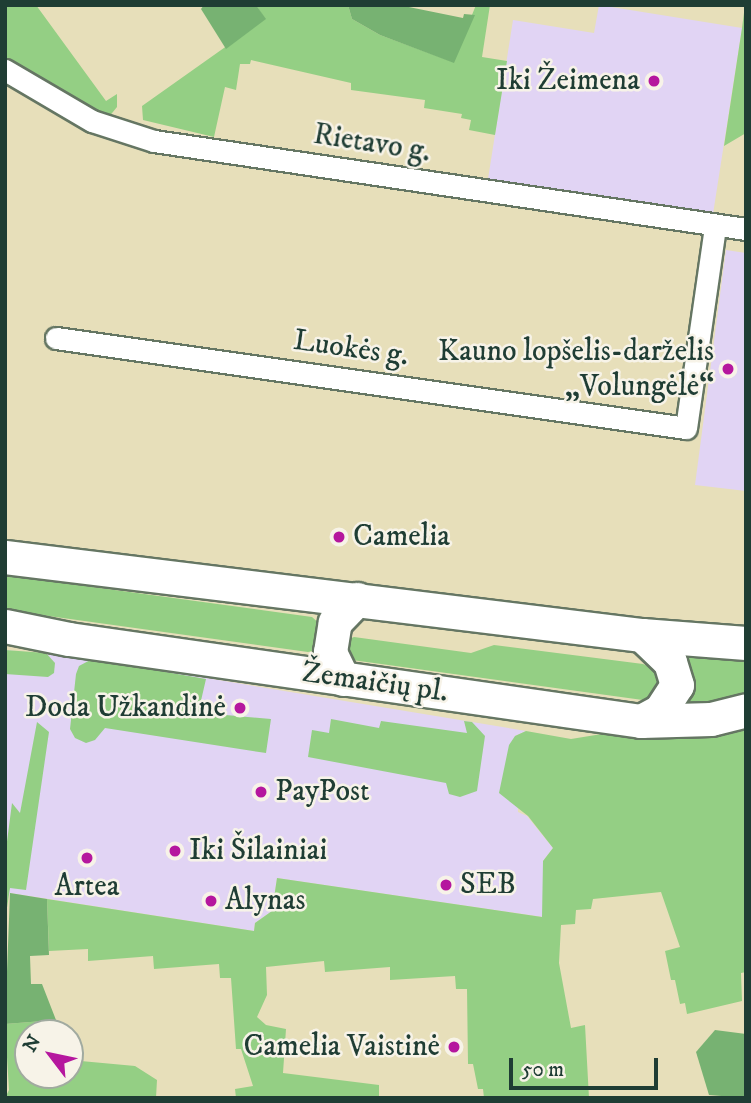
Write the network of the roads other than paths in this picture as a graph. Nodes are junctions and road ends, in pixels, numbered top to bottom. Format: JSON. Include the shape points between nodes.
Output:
{"nodes":[{"id":1,"x":5,"y":70,"type":"edge"},
{"id":2,"x":715,"y":227,"type":"junction"},
{"id":3,"x":746,"y":229,"type":"edge"},
{"id":4,"x":56,"y":338,"type":"dead end"},
{"id":5,"x":5,"y":544,"type":"edge"},
{"id":6,"x":5,"y":557,"type":"edge"},
{"id":7,"x":53,"y":562,"type":"junction"},
{"id":8,"x":357,"y":599,"type":"junction"},
{"id":9,"x":10,"y":629,"type":"edge"},
{"id":10,"x":642,"y":635,"type":"junction"},
{"id":11,"x":746,"y":643,"type":"edge"},
{"id":12,"x":343,"y":679,"type":"junction"},
{"id":13,"x":746,"y":710,"type":"edge"},
{"id":14,"x":641,"y":721,"type":"junction"}],
"edges":[{"from":1,"to":2,"type":"street","name":"Rietavo g.","via":[[92,121],[130,136]]},
{"from":2,"to":3,"type":"street","name":"Rietavo g."},
{"from":2,"to":4,"type":"street","name":"Luokės g.","via":[[686,428]]},
{"from":5,"to":7,"type":"main road"},
{"from":6,"to":7,"type":"main road"},
{"from":7,"to":8,"type":"main road"},
{"from":8,"to":10,"type":"main road"},
{"from":8,"to":12,"type":"main road","via":[[335,622],[330,652]]},
{"from":9,"to":12,"type":"main road","name":"Žemaičių pl."},
{"from":10,"to":11,"type":"main road"},
{"from":10,"to":14,"type":"main road","via":[[670,662],[677,685],[660,711]]},
{"from":12,"to":14,"type":"main road","name":"Žemaičių pl."},
{"from":13,"to":14,"type":"main road","name":"Žemaičių pl.","via":[[711,719]]}]}
